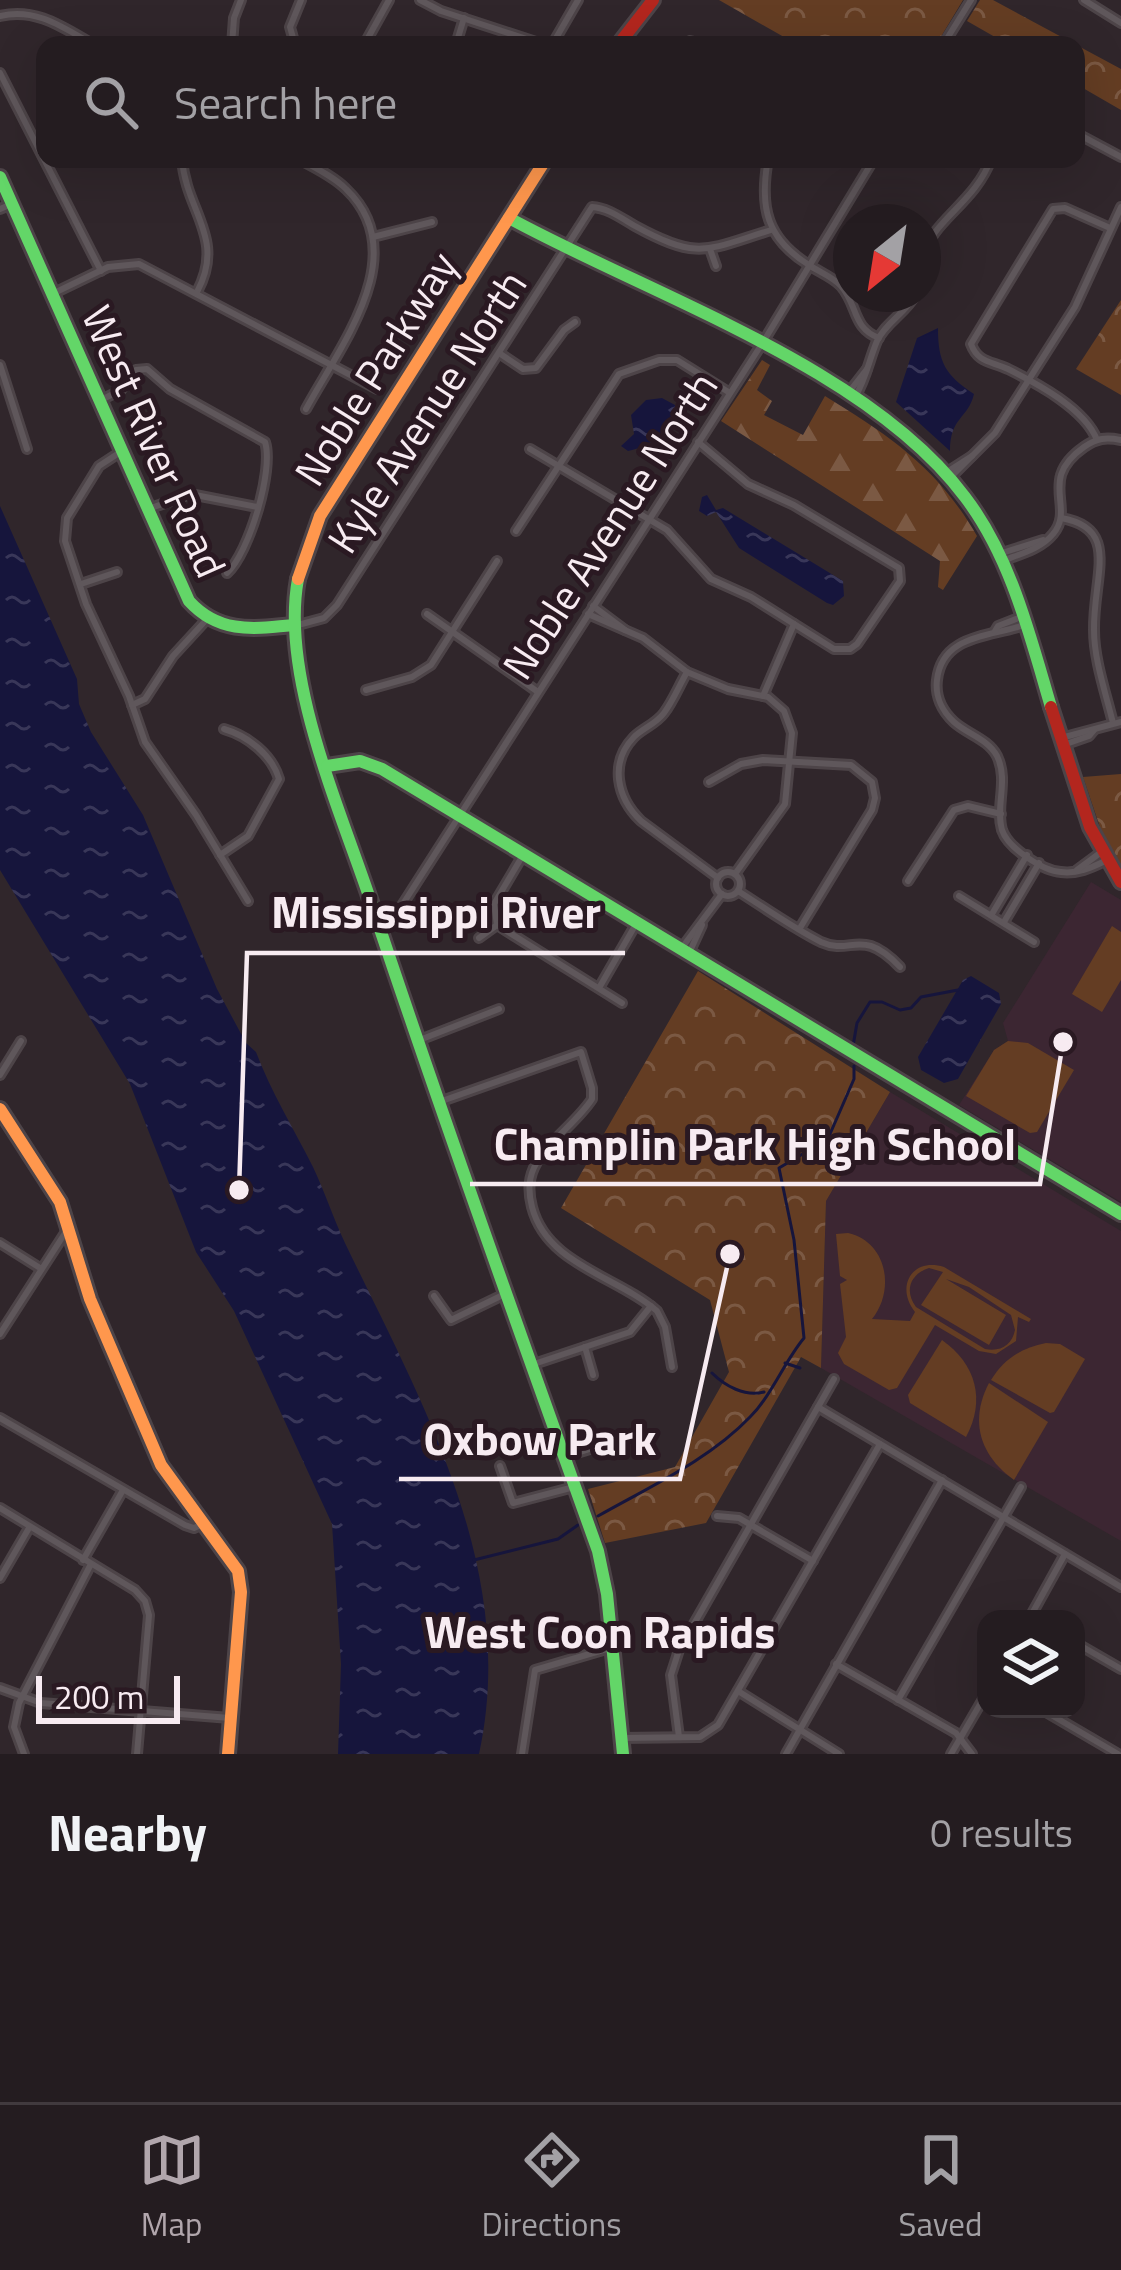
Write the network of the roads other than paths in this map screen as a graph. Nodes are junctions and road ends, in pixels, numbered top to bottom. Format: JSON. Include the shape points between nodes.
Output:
{"nodes":[{"id":1,"x":242,"y":0,"type":"edge"},
{"id":2,"x":301,"y":0,"type":"edge"},
{"id":3,"x":389,"y":0,"type":"edge"},
{"id":4,"x":420,"y":0,"type":"edge"},
{"id":5,"x":578,"y":0,"type":"edge"},
{"id":6,"x":653,"y":0,"type":"edge"},
{"id":7,"x":971,"y":0,"type":"edge"},
{"id":8,"x":1084,"y":0,"type":"edge"},
{"id":9,"x":0,"y":16,"type":"edge"},
{"id":10,"x":464,"y":18,"type":"junction"},
{"id":11,"x":1121,"y":23,"type":"edge"},
{"id":12,"x":78,"y":36,"type":"edge"},
{"id":13,"x":233,"y":36,"type":"edge"},
{"id":14,"x":291,"y":36,"type":"edge"},
{"id":15,"x":369,"y":36,"type":"edge"},
{"id":16,"x":458,"y":36,"type":"edge"},
{"id":17,"x":520,"y":36,"type":"edge"},
{"id":18,"x":554,"y":36,"type":"edge"},
{"id":19,"x":625,"y":36,"type":"edge"},
{"id":20,"x":949,"y":36,"type":"edge"},
{"id":21,"x":0,"y":73,"type":"edge"},
{"id":22,"x":1085,"y":138,"type":"edge"},
{"id":23,"x":36,"y":144,"type":"edge"},
{"id":24,"x":1121,"y":158,"type":"edge"},
{"id":25,"x":48,"y":168,"type":"edge"},
{"id":26,"x":183,"y":168,"type":"edge"},
{"id":27,"x":314,"y":168,"type":"edge"},
{"id":28,"x":540,"y":168,"type":"edge"},
{"id":29,"x":768,"y":168,"type":"edge"},
{"id":30,"x":868,"y":168,"type":"edge"},
{"id":31,"x":986,"y":168,"type":"edge"},
{"id":32,"x":0,"y":177,"type":"edge"},
{"id":33,"x":6,"y":206,"type":"edge"},
{"id":34,"x":1121,"y":207,"type":"edge"},
{"id":35,"x":509,"y":218,"type":"junction"},
{"id":36,"x":941,"y":221,"type":"edge"},
{"id":37,"x":432,"y":222,"type":"dead end"},
{"id":38,"x":1110,"y":228,"type":"junction"},
{"id":39,"x":771,"y":230,"type":"junction"},
{"id":40,"x":374,"y":237,"type":"junction"},
{"id":41,"x":710,"y":249,"type":"junction"},
{"id":42,"x":565,"y":250,"type":"junction"},
{"id":43,"x":809,"y":265,"type":"junction"},
{"id":44,"x":716,"y":266,"type":"dead end"},
{"id":45,"x":100,"y":271,"type":"junction"},
{"id":46,"x":196,"y":292,"type":"junction"},
{"id":47,"x":52,"y":294,"type":"junction"},
{"id":48,"x":904,"y":312,"type":"edge"},
{"id":49,"x":574,"y":322,"type":"dead end"},
{"id":50,"x":878,"y":338,"type":"junction"},
{"id":51,"x":760,"y":345,"type":"junction"},
{"id":52,"x":499,"y":353,"type":"junction"},
{"id":53,"x":330,"y":364,"type":"junction"},
{"id":54,"x":0,"y":365,"type":"edge"},
{"id":55,"x":1028,"y":381,"type":"junction"},
{"id":56,"x":376,"y":389,"type":"dead end"},
{"id":57,"x":730,"y":393,"type":"junction"},
{"id":58,"x":850,"y":398,"type":"junction"},
{"id":59,"x":99,"y":401,"type":"junction"},
{"id":60,"x":306,"y":409,"type":"dead end"},
{"id":61,"x":1096,"y":440,"type":"junction"},
{"id":62,"x":1121,"y":440,"type":"edge"},
{"id":63,"x":698,"y":442,"type":"junction"},
{"id":64,"x":27,"y":449,"type":"dead end"},
{"id":65,"x":530,"y":449,"type":"dead end"},
{"id":66,"x":122,"y":451,"type":"junction"},
{"id":67,"x":557,"y":467,"type":"junction"},
{"id":68,"x":949,"y":475,"type":"junction"},
{"id":69,"x":257,"y":507,"type":"junction"},
{"id":70,"x":147,"y":510,"type":"junction"},
{"id":71,"x":1061,"y":518,"type":"junction"},
{"id":72,"x":650,"y":519,"type":"junction"},
{"id":73,"x":1098,"y":525,"type":"dead end"},
{"id":74,"x":516,"y":531,"type":"dead end"},
{"id":75,"x":1001,"y":558,"type":"junction"},
{"id":76,"x":497,"y":561,"type":"dead end"},
{"id":77,"x":1112,"y":562,"type":"dead end"},
{"id":78,"x":118,"y":572,"type":"dead end"},
{"id":79,"x":227,"y":573,"type":"dead end"},
{"id":80,"x":80,"y":584,"type":"junction"},
{"id":81,"x":591,"y":610,"type":"junction"},
{"id":82,"x":428,"y":614,"type":"dead end"},
{"id":83,"x":207,"y":620,"type":"junction"},
{"id":84,"x":1023,"y":621,"type":"junction"},
{"id":85,"x":794,"y":624,"type":"junction"},
{"id":86,"x":294,"y":625,"type":"junction"},
{"id":87,"x":454,"y":631,"type":"junction"},
{"id":88,"x":687,"y":672,"type":"junction"},
{"id":89,"x":366,"y":691,"type":"dead end"},
{"id":90,"x":538,"y":692,"type":"junction"},
{"id":91,"x":763,"y":696,"type":"junction"},
{"id":92,"x":132,"y":705,"type":"junction"},
{"id":93,"x":1119,"y":723,"type":"edge"},
{"id":94,"x":224,"y":729,"type":"dead end"},
{"id":95,"x":1062,"y":742,"type":"junction"},
{"id":96,"x":790,"y":761,"type":"junction"},
{"id":97,"x":327,"y":766,"type":"junction"},
{"id":98,"x":709,"y":782,"type":"dead end"},
{"id":99,"x":1001,"y":814,"type":"junction"},
{"id":100,"x":460,"y":816,"type":"junction"},
{"id":101,"x":220,"y":855,"type":"junction"},
{"id":102,"x":523,"y":855,"type":"junction"},
{"id":103,"x":1027,"y":855,"type":"junction"},
{"id":104,"x":1103,"y":857,"type":"junction"},
{"id":105,"x":1039,"y":863,"type":"junction"},
{"id":106,"x":735,"y":874,"type":"junction"},
{"id":107,"x":718,"y":878,"type":"junction"},
{"id":108,"x":908,"y":881,"type":"dead end"},
{"id":109,"x":1121,"y":882,"type":"edge"},
{"id":110,"x":738,"y":891,"type":"junction"},
{"id":111,"x":722,"y":895,"type":"junction"},
{"id":112,"x":959,"y":896,"type":"dead end"},
{"id":113,"x":248,"y":901,"type":"dead end"},
{"id":114,"x":991,"y":915,"type":"junction"},
{"id":115,"x":392,"y":921,"type":"dead end"},
{"id":116,"x":1003,"y":922,"type":"junction"},
{"id":117,"x":637,"y":923,"type":"junction"},
{"id":118,"x":497,"y":925,"type":"junction"},
{"id":119,"x":800,"y":928,"type":"junction"},
{"id":120,"x":478,"y":938,"type":"dead end"},
{"id":121,"x":1034,"y":942,"type":"dead end"},
{"id":122,"x":684,"y":952,"type":"junction"},
{"id":123,"x":900,"y":967,"type":"dead end"},
{"id":124,"x":599,"y":988,"type":"junction"},
{"id":125,"x":622,"y":1003,"type":"dead end"},
{"id":126,"x":500,"y":1009,"type":"dead end"},
{"id":127,"x":21,"y":1041,"type":"dead end"},
{"id":128,"x":417,"y":1041,"type":"junction"},
{"id":129,"x":0,"y":1075,"type":"edge"},
{"id":130,"x":439,"y":1102,"type":"junction"},
{"id":131,"x":0,"y":1109,"type":"edge"},
{"id":132,"x":1121,"y":1214,"type":"edge"},
{"id":133,"x":70,"y":1228,"type":"junction"},
{"id":134,"x":0,"y":1243,"type":"edge"},
{"id":135,"x":40,"y":1268,"type":"junction"},
{"id":136,"x":508,"y":1293,"type":"junction"},
{"id":137,"x":434,"y":1296,"type":"dead end"},
{"id":138,"x":651,"y":1306,"type":"junction"},
{"id":139,"x":0,"y":1334,"type":"edge"},
{"id":140,"x":585,"y":1347,"type":"junction"},
{"id":141,"x":534,"y":1364,"type":"junction"},
{"id":142,"x":673,"y":1367,"type":"dead end"},
{"id":143,"x":593,"y":1375,"type":"dead end"},
{"id":144,"x":834,"y":1379,"type":"dead end"},
{"id":145,"x":818,"y":1407,"type":"junction"},
{"id":146,"x":0,"y":1418,"type":"edge"},
{"id":147,"x":639,"y":1434,"type":"dead end"},
{"id":148,"x":880,"y":1444,"type":"junction"},
{"id":149,"x":567,"y":1456,"type":"junction"},
{"id":150,"x":500,"y":1466,"type":"dead end"},
{"id":151,"x":942,"y":1480,"type":"junction"},
{"id":152,"x":578,"y":1486,"type":"junction"},
{"id":153,"x":1021,"y":1487,"type":"dead end"},
{"id":154,"x":123,"y":1490,"type":"junction"},
{"id":155,"x":0,"y":1508,"type":"edge"},
{"id":156,"x":717,"y":1516,"type":"dead end"},
{"id":157,"x":1004,"y":1516,"type":"junction"},
{"id":158,"x":203,"y":1524,"type":"junction"},
{"id":159,"x":751,"y":1525,"type":"junction"},
{"id":160,"x":29,"y":1528,"type":"junction"},
{"id":161,"x":1066,"y":1553,"type":"junction"},
{"id":162,"x":813,"y":1561,"type":"junction"},
{"id":163,"x":87,"y":1562,"type":"junction"},
{"id":164,"x":0,"y":1578,"type":"edge"},
{"id":165,"x":1121,"y":1587,"type":"edge"},
{"id":166,"x":1036,"y":1610,"type":"edge"},
{"id":167,"x":612,"y":1648,"type":"junction"},
{"id":168,"x":1085,"y":1648,"type":"edge"},
{"id":169,"x":836,"y":1664,"type":"junction"},
{"id":170,"x":1121,"y":1670,"type":"edge"},
{"id":171,"x":0,"y":1688,"type":"edge"},
{"id":172,"x":739,"y":1691,"type":"junction"},
{"id":173,"x":21,"y":1698,"type":"junction"},
{"id":174,"x":898,"y":1700,"type":"junction"},
{"id":175,"x":140,"y":1709,"type":"junction"},
{"id":176,"x":977,"y":1709,"type":"edge"},
{"id":177,"x":230,"y":1718,"type":"junction"},
{"id":178,"x":1056,"y":1718,"type":"edge"},
{"id":179,"x":801,"y":1727,"type":"junction"},
{"id":180,"x":679,"y":1737,"type":"junction"},
{"id":181,"x":621,"y":1738,"type":"junction"},
{"id":182,"x":960,"y":1738,"type":"junction"},
{"id":183,"x":24,"y":1754,"type":"edge"},
{"id":184,"x":136,"y":1754,"type":"edge"},
{"id":185,"x":228,"y":1754,"type":"edge"},
{"id":186,"x":522,"y":1754,"type":"edge"},
{"id":187,"x":622,"y":1754,"type":"edge"},
{"id":188,"x":786,"y":1754,"type":"edge"},
{"id":189,"x":839,"y":1754,"type":"edge"},
{"id":190,"x":951,"y":1754,"type":"edge"},
{"id":191,"x":972,"y":1754,"type":"edge"},
{"id":192,"x":1118,"y":1754,"type":"edge"}],
"edges":[{"from":1,"to":13,"type":"street"},
{"from":2,"to":14,"type":"street"},
{"from":3,"to":15,"type":"street"},
{"from":4,"to":10,"type":"street"},
{"from":5,"to":18,"type":"street"},
{"from":6,"to":19,"type":"street"},
{"from":7,"to":20,"type":"street"},
{"from":8,"to":11,"type":"street"},
{"from":9,"to":12,"type":"street","via":[[41,16]]},
{"from":10,"to":16,"type":"street"},
{"from":10,"to":17,"type":"street"},
{"from":21,"to":23,"type":"street"},
{"from":22,"to":24,"type":"street"},
{"from":25,"to":45,"type":"street"},
{"from":26,"to":46,"type":"street","via":[[209,243]]},
{"from":27,"to":40,"type":"street","via":[[349,190]]},
{"from":28,"to":35,"type":"street","name":"Noble Parkway"},
{"from":29,"to":39,"type":"street"},
{"from":30,"to":43,"type":"street","name":"Noble Avenue North"},
{"from":31,"to":36,"type":"street","via":[[971,197]]},
{"from":32,"to":33,"type":"street","name":"West River Road"},
{"from":33,"to":47,"type":"street","name":"West River Road"},
{"from":34,"to":38,"type":"street"},
{"from":35,"to":42,"type":"street"},
{"from":35,"to":86,"type":"street","name":"Noble Parkway","via":[[320,516],[298,574]]},
{"from":37,"to":40,"type":"street"},
{"from":38,"to":55,"type":"street","via":[[1087,286]]},
{"from":38,"to":55,"type":"street","via":[[1053,209],[976,331],[970,344],[977,357]]},
{"from":39,"to":41,"type":"street"},
{"from":39,"to":43,"type":"street"},
{"from":40,"to":53,"type":"street","via":[[369,289]]},
{"from":41,"to":42,"type":"street","name":"Kyle Avenue North","via":[[670,245],[592,207]]},
{"from":41,"to":44,"type":"street"},
{"from":42,"to":51,"type":"street"},
{"from":42,"to":52,"type":"street","name":"Kyle Avenue North"},
{"from":43,"to":50,"type":"street","via":[[840,285],[860,326]]},
{"from":43,"to":51,"type":"street","name":"Noble Avenue North"},
{"from":45,"to":46,"type":"street","via":[[139,264]]},
{"from":45,"to":47,"type":"street"},
{"from":46,"to":53,"type":"street"},
{"from":47,"to":59,"type":"street","name":"West River Road"},
{"from":48,"to":50,"type":"street"},
{"from":49,"to":52,"type":"street","via":[[536,368]]},
{"from":50,"to":58,"type":"street"},
{"from":51,"to":57,"type":"street","name":"Noble Avenue North"},
{"from":51,"to":58,"type":"street"},
{"from":52,"to":86,"type":"street","name":"Kyle Avenue North","via":[[338,605]]},
{"from":53,"to":56,"type":"street"},
{"from":53,"to":60,"type":"street"},
{"from":54,"to":64,"type":"street"},
{"from":55,"to":61,"type":"street","via":[[1088,420]]},
{"from":55,"to":68,"type":"street","via":[[995,433]]},
{"from":57,"to":63,"type":"street","name":"Noble Avenue North"},
{"from":57,"to":67,"type":"street","via":[[676,360],[619,374]]},
{"from":58,"to":68,"type":"street","via":[[905,433]]},
{"from":59,"to":66,"type":"street","name":"West River Road"},
{"from":59,"to":69,"type":"street","via":[[147,369],[260,437],[268,456]]},
{"from":61,"to":62,"type":"street"},
{"from":61,"to":71,"type":"street","via":[[1065,464],[1056,491]]},
{"from":63,"to":72,"type":"street","name":"Noble Avenue North"},
{"from":63,"to":85,"type":"street","via":[[759,490],[899,568],[896,588],[850,649],[834,649]]},
{"from":65,"to":67,"type":"street"},
{"from":66,"to":70,"type":"street","name":"West River Road"},
{"from":66,"to":80,"type":"street","via":[[100,466],[66,522]]},
{"from":67,"to":72,"type":"street"},
{"from":67,"to":74,"type":"street"},
{"from":68,"to":75,"type":"street"},
{"from":69,"to":70,"type":"street","via":[[190,494]]},
{"from":69,"to":79,"type":"street"},
{"from":70,"to":83,"type":"street","name":"West River Road","via":[[184,592]]},
{"from":71,"to":73,"type":"street"},
{"from":71,"to":75,"type":"street","via":[[1040,546]]},
{"from":72,"to":81,"type":"street","name":"Noble Avenue North"},
{"from":72,"to":85,"type":"street","via":[[711,579]]},
{"from":75,"to":84,"type":"street"},
{"from":76,"to":87,"type":"street"},
{"from":77,"to":93,"type":"street","via":[[1094,631]]},
{"from":78,"to":80,"type":"street"},
{"from":80,"to":92,"type":"street"},
{"from":81,"to":88,"type":"street"},
{"from":81,"to":90,"type":"street","name":"Noble Avenue North"},
{"from":82,"to":87,"type":"street"},
{"from":83,"to":86,"type":"street","name":"West River Road","via":[[233,630]]},
{"from":83,"to":92,"type":"street"},
{"from":84,"to":95,"type":"street"},
{"from":84,"to":99,"type":"street","via":[[956,646],[936,684],[950,718],[996,755]]},
{"from":85,"to":91,"type":"street"},
{"from":86,"to":97,"type":"street","via":[[302,694]]},
{"from":87,"to":89,"type":"street","via":[[419,674]]},
{"from":87,"to":90,"type":"street"},
{"from":88,"to":91,"type":"street"},
{"from":88,"to":107,"type":"street","via":[[665,712],[625,751],[620,788],[640,821]]},
{"from":90,"to":100,"type":"street","name":"Noble Avenue North"},
{"from":91,"to":96,"type":"street","via":[[788,719]]},
{"from":92,"to":101,"type":"street","via":[[145,742]]},
{"from":93,"to":95,"type":"street"},
{"from":94,"to":101,"type":"street","via":[[260,750],[279,779],[248,836]]},
{"from":95,"to":104,"type":"street"},
{"from":96,"to":98,"type":"street","via":[[751,761]]},
{"from":96,"to":106,"type":"street","via":[[781,813]]},
{"from":96,"to":119,"type":"street","via":[[850,765],[866,774],[875,798]]},
{"from":97,"to":100,"type":"street","via":[[371,764]]},
{"from":97,"to":128,"type":"street"},
{"from":99,"to":103,"type":"street","via":[[1006,839]]},
{"from":99,"to":108,"type":"street","via":[[954,810]]},
{"from":100,"to":102,"type":"street"},
{"from":100,"to":115,"type":"street","name":"Noble Avenue North"},
{"from":101,"to":113,"type":"street"},
{"from":102,"to":117,"type":"street"},
{"from":102,"to":118,"type":"street","via":[[494,904]]},
{"from":103,"to":105,"type":"street"},
{"from":103,"to":114,"type":"street"},
{"from":104,"to":105,"type":"street","via":[[1084,871]]},
{"from":104,"to":109,"type":"street"},
{"from":105,"to":116,"type":"street"},
{"from":106,"to":107,"type":"street"},
{"from":106,"to":110,"type":"street"},
{"from":107,"to":111,"type":"street"},
{"from":110,"to":111,"type":"street"},
{"from":110,"to":119,"type":"street"},
{"from":111,"to":122,"type":"street"},
{"from":112,"to":114,"type":"street"},
{"from":114,"to":116,"type":"street"},
{"from":116,"to":121,"type":"street"},
{"from":117,"to":122,"type":"street"},
{"from":117,"to":124,"type":"street"},
{"from":118,"to":120,"type":"street"},
{"from":118,"to":124,"type":"street"},
{"from":119,"to":123,"type":"street","via":[[828,945],[875,947]]},
{"from":122,"to":132,"type":"street"},
{"from":124,"to":125,"type":"street"},
{"from":126,"to":128,"type":"street"},
{"from":127,"to":129,"type":"street"},
{"from":128,"to":130,"type":"street"},
{"from":130,"to":136,"type":"street"},
{"from":130,"to":138,"type":"street","via":[[581,1052],[592,1099],[533,1168],[533,1209],[560,1251]]},
{"from":131,"to":133,"type":"street"},
{"from":133,"to":135,"type":"street"},
{"from":133,"to":158,"type":"street","via":[[90,1299],[154,1451]]},
{"from":134,"to":135,"type":"street"},
{"from":135,"to":139,"type":"street"},
{"from":136,"to":137,"type":"street","via":[[448,1319]]},
{"from":136,"to":141,"type":"street"},
{"from":138,"to":140,"type":"street","via":[[630,1332]]},
{"from":138,"to":142,"type":"street","via":[[663,1318]]},
{"from":140,"to":141,"type":"street"},
{"from":140,"to":143,"type":"street"},
{"from":141,"to":149,"type":"street"},
{"from":144,"to":145,"type":"street"},
{"from":145,"to":148,"type":"street"},
{"from":145,"to":159,"type":"street"},
{"from":146,"to":154,"type":"street"},
{"from":147,"to":149,"type":"street"},
{"from":148,"to":151,"type":"street"},
{"from":148,"to":162,"type":"street"},
{"from":149,"to":152,"type":"street"},
{"from":150,"to":152,"type":"street","via":[[513,1503]]},
{"from":151,"to":157,"type":"street"},
{"from":151,"to":169,"type":"street"},
{"from":152,"to":167,"type":"street","via":[[602,1564]]},
{"from":153,"to":157,"type":"street"},
{"from":154,"to":158,"type":"street","via":[[185,1525]]},
{"from":154,"to":163,"type":"street"},
{"from":155,"to":160,"type":"street"},
{"from":156,"to":159,"type":"street"},
{"from":157,"to":161,"type":"street"},
{"from":157,"to":174,"type":"street"},
{"from":158,"to":177,"type":"street","via":[[241,1585]]},
{"from":159,"to":162,"type":"street"},
{"from":159,"to":180,"type":"street","via":[[674,1660]]},
{"from":160,"to":163,"type":"street"},
{"from":160,"to":164,"type":"street"},
{"from":161,"to":165,"type":"street"},
{"from":161,"to":166,"type":"street"},
{"from":162,"to":172,"type":"street"},
{"from":163,"to":173,"type":"street"},
{"from":163,"to":175,"type":"street","via":[[135,1589],[148,1609]]},
{"from":167,"to":181,"type":"street"},
{"from":167,"to":186,"type":"street","via":[[535,1670]]},
{"from":168,"to":170,"type":"street"},
{"from":169,"to":174,"type":"street"},
{"from":169,"to":179,"type":"street"},
{"from":171,"to":173,"type":"street"},
{"from":172,"to":179,"type":"street"},
{"from":172,"to":180,"type":"street","via":[[709,1735]]},
{"from":173,"to":175,"type":"street"},
{"from":173,"to":183,"type":"street","via":[[14,1727]]},
{"from":174,"to":182,"type":"street"},
{"from":175,"to":177,"type":"street"},
{"from":175,"to":184,"type":"street"},
{"from":176,"to":182,"type":"street"},
{"from":177,"to":185,"type":"street"},
{"from":178,"to":192,"type":"street"},
{"from":179,"to":188,"type":"street"},
{"from":179,"to":189,"type":"street"},
{"from":180,"to":181,"type":"street"},
{"from":181,"to":187,"type":"street"},
{"from":182,"to":190,"type":"street"},
{"from":182,"to":191,"type":"street"}]}
